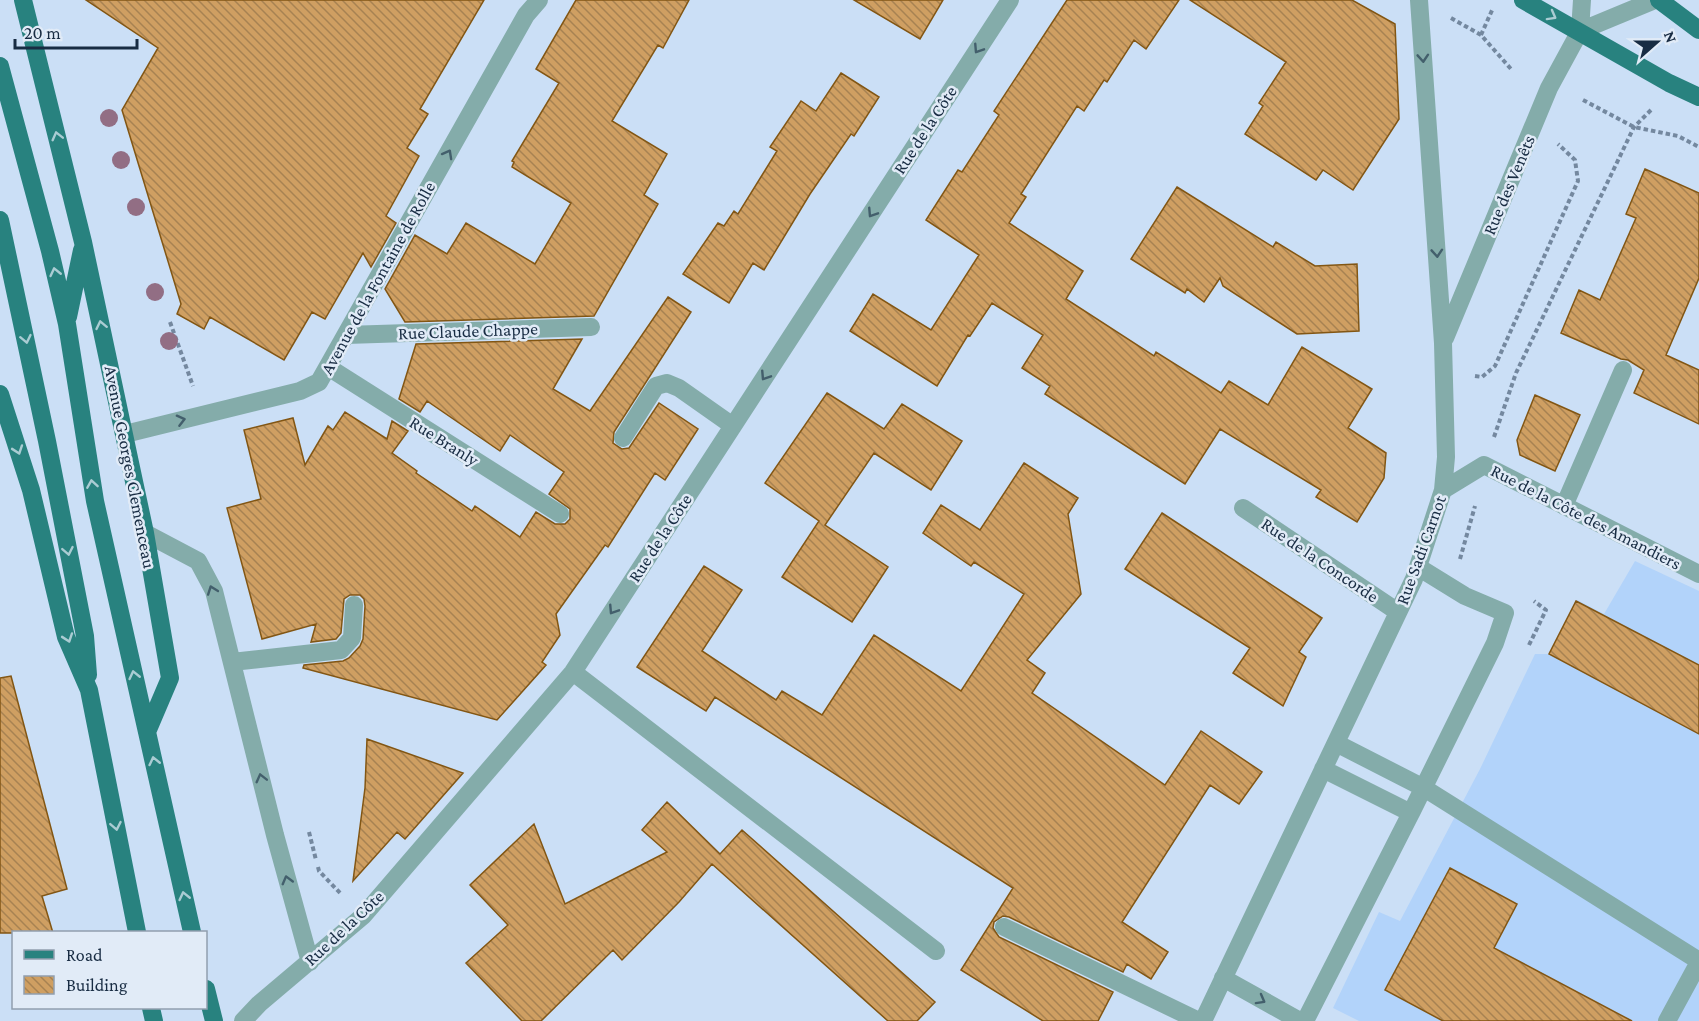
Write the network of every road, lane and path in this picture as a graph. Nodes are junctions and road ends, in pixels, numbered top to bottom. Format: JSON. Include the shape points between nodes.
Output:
{"nodes":[{"id":1,"x":23,"y":0,"type":"edge"},
{"id":2,"x":539,"y":0,"type":"edge"},
{"id":3,"x":1010,"y":0,"type":"edge"},
{"id":4,"x":1419,"y":0,"type":"edge"},
{"id":5,"x":1523,"y":0,"type":"edge"},
{"id":6,"x":1582,"y":0,"type":"edge"},
{"id":7,"x":1654,"y":0,"type":"edge"},
{"id":8,"x":1659,"y":0,"type":"edge"},
{"id":9,"x":1495,"y":4,"type":"dead end"},
{"id":10,"x":1446,"y":16,"type":"dead end"},
{"id":11,"x":1699,"y":30,"type":"edge"},
{"id":12,"x":1580,"y":31,"type":"junction"},
{"id":13,"x":1481,"y":35,"type":"junction"},
{"id":14,"x":0,"y":66,"type":"edge"},
{"id":15,"x":1511,"y":69,"type":"dead end"},
{"id":16,"x":1699,"y":97,"type":"edge"},
{"id":17,"x":1583,"y":100,"type":"dead end"},
{"id":18,"x":1652,"y":109,"type":"dead end"},
{"id":19,"x":1534,"y":125,"type":"junction"},
{"id":20,"x":1634,"y":127,"type":"junction"},
{"id":21,"x":1699,"y":147,"type":"edge"},
{"id":22,"x":0,"y":220,"type":"edge"},
{"id":23,"x":83,"y":242,"type":"junction"},
{"id":24,"x":170,"y":322,"type":"dead end"},
{"id":25,"x":67,"y":324,"type":"junction"},
{"id":26,"x":591,"y":327,"type":"dead end"},
{"id":27,"x":346,"y":335,"type":"junction"},
{"id":28,"x":1443,"y":343,"type":"junction"},
{"id":29,"x":328,"y":367,"type":"junction"},
{"id":30,"x":188,"y":368,"type":"dead end"},
{"id":31,"x":1623,"y":370,"type":"dead end"},
{"id":32,"x":1444,"y":374,"type":"junction"},
{"id":33,"x":2,"y":406,"type":"edge"},
{"id":34,"x":733,"y":426,"type":"junction"},
{"id":35,"x":125,"y":434,"type":"junction"},
{"id":36,"x":623,"y":438,"type":"dead end"},
{"id":37,"x":1484,"y":465,"type":"junction"},
{"id":38,"x":1443,"y":490,"type":"junction"},
{"id":39,"x":1564,"y":506,"type":"junction"},
{"id":40,"x":1242,"y":508,"type":"dead end"},
{"id":41,"x":560,"y":514,"type":"dead end"},
{"id":42,"x":145,"y":532,"type":"junction"},
{"id":43,"x":1418,"y":567,"type":"junction"},
{"id":44,"x":1699,"y":574,"type":"edge"},
{"id":45,"x":354,"y":605,"type":"dead end"},
{"id":46,"x":1398,"y":612,"type":"junction"},
{"id":47,"x":232,"y":662,"type":"junction"},
{"id":48,"x":573,"y":672,"type":"junction"},
{"id":49,"x":89,"y":690,"type":"junction"},
{"id":50,"x":147,"y":732,"type":"junction"},
{"id":51,"x":1336,"y":743,"type":"junction"},
{"id":52,"x":1323,"y":769,"type":"junction"},
{"id":53,"x":1424,"y":788,"type":"junction"},
{"id":54,"x":1411,"y":813,"type":"junction"},
{"id":55,"x":309,"y":832,"type":"dead end"},
{"id":56,"x":319,"y":872,"type":"dead end"},
{"id":57,"x":340,"y":893,"type":"dead end"},
{"id":58,"x":333,"y":898,"type":"dead end"},
{"id":59,"x":1004,"y":927,"type":"dead end"},
{"id":60,"x":137,"y":931,"type":"edge"},
{"id":61,"x":192,"y":931,"type":"edge"},
{"id":62,"x":936,"y":951,"type":"dead end"},
{"id":63,"x":1699,"y":961,"type":"edge"},
{"id":64,"x":310,"y":962,"type":"junction"},
{"id":65,"x":1223,"y":978,"type":"junction"},
{"id":66,"x":207,"y":993,"type":"edge"},
{"id":67,"x":214,"y":1021,"type":"edge"},
{"id":68,"x":243,"y":1021,"type":"edge"},
{"id":69,"x":1201,"y":1021,"type":"edge"},
{"id":70,"x":1300,"y":1021,"type":"edge"},
{"id":71,"x":1305,"y":1021,"type":"edge"},
{"id":72,"x":1667,"y":1021,"type":"edge"}],
"edges":[{"from":23,"to":1,"type":"main road","name":"Avenue Georges Clemenceau","one_way":true},
{"from":27,"to":2,"type":"street","name":"Avenue de la Fontaine de Rolle","one_way":true,"via":[[526,15]]},
{"from":3,"to":34,"type":"street","name":"Rue de la Côte","one_way":true},
{"from":4,"to":28,"type":"street","name":"Rue Sadi Carnot","one_way":true},
{"from":5,"to":12,"type":"main road","one_way":true},
{"from":6,"to":12,"type":"street","name":"Rue des Venêts"},
{"from":7,"to":12,"type":"street"},
{"from":8,"to":11,"type":"main road"},
{"from":9,"to":13,"type":"path"},
{"from":10,"to":13,"type":"path"},
{"from":12,"to":16,"type":"main road"},
{"from":12,"to":19,"type":"street","name":"Rue des Venêts"},
{"from":13,"to":15,"type":"path"},
{"from":25,"to":14,"type":"main road","one_way":true},
{"from":17,"to":20,"type":"path"},
{"from":18,"to":20,"type":"path"},
{"from":19,"to":28,"type":"street","name":"Rue des Venêts"},
{"from":19,"to":32,"type":"path","via":[[1575,160],[1578,181],[1495,366],[1482,377]]},
{"from":20,"to":21,"type":"path","via":[[1678,136]]},
{"from":20,"to":37,"type":"path","via":[[1516,373]]},
{"from":22,"to":49,"type":"main road","one_way":true,"via":[[85,636]]},
{"from":23,"to":25,"type":"main road"},
{"from":35,"to":23,"type":"main road","name":"Avenue Georges Clemenceau","one_way":true},
{"from":24,"to":30,"type":"path"},
{"from":50,"to":25,"type":"main road","one_way":true,"via":[[95,501]]},
{"from":26,"to":27,"type":"street","name":"Rue Claude Chappe"},
{"from":27,"to":29,"type":"street","name":"Avenue de la Fontaine de Rolle"},
{"from":28,"to":32,"type":"street","name":"Rue Sadi Carnot"},
{"from":35,"to":29,"type":"street","name":"Avenue de la Fontaine de Rolle","one_way":true,"via":[[300,391],[319,382]]},
{"from":29,"to":41,"type":"street","name":"Rue Branly"},
{"from":31,"to":39,"type":"street"},
{"from":32,"to":38,"type":"street","name":"Rue Sadi Carnot"},
{"from":33,"to":49,"type":"main road","one_way":true,"via":[[31,490],[66,637]]},
{"from":34,"to":36,"type":"street","via":[[680,388],[663,383],[656,386]]},
{"from":34,"to":48,"type":"street","name":"Rue de la Côte","one_way":true},
{"from":35,"to":42,"type":"main road","name":"Avenue Georges Clemenceau"},
{"from":37,"to":38,"type":"street","name":"Rue de la Côte des Amandiers"},
{"from":37,"to":39,"type":"street","name":"Rue de la Côte des Amandiers"},
{"from":38,"to":43,"type":"street","name":"Rue Sadi Carnot"},
{"from":39,"to":44,"type":"street","name":"Rue de la Côte des Amandiers"},
{"from":40,"to":46,"type":"street","name":"Rue de la Concorde"},
{"from":47,"to":42,"type":"street","one_way":true,"via":[[214,591],[198,561]]},
{"from":42,"to":50,"type":"main road","name":"Avenue Georges Clemenceau","via":[[170,678]]},
{"from":43,"to":46,"type":"street","name":"Rue Sadi Carnot"},
{"from":43,"to":53,"type":"street","via":[[1465,596],[1505,613],[1495,643]]},
{"from":45,"to":47,"type":"street","via":[[352,638],[341,650]]},
{"from":46,"to":51,"type":"street","name":"Rue Sadi Carnot"},
{"from":64,"to":47,"type":"street","one_way":true},
{"from":48,"to":62,"type":"street"},
{"from":48,"to":64,"type":"street","name":"Rue de la Côte","via":[[363,916]]},
{"from":49,"to":60,"type":"main road","one_way":true},
{"from":61,"to":50,"type":"main road","one_way":true},
{"from":51,"to":52,"type":"street","name":"Rue Sadi Carnot"},
{"from":51,"to":53,"type":"street"},
{"from":52,"to":54,"type":"street"},
{"from":52,"to":65,"type":"street","name":"Rue Sadi Carnot"},
{"from":53,"to":54,"type":"street"},
{"from":53,"to":63,"type":"street"},
{"from":54,"to":71,"type":"street"},
{"from":55,"to":56,"type":"path"},
{"from":57,"to":58,"type":"path"},
{"from":59,"to":69,"type":"street"},
{"from":63,"to":72,"type":"street"},
{"from":64,"to":68,"type":"street","name":"Rue de la Côte"},
{"from":65,"to":69,"type":"street","name":"Rue Sadi Carnot"},
{"from":65,"to":70,"type":"street","one_way":true},
{"from":66,"to":67,"type":"main road"}]}
